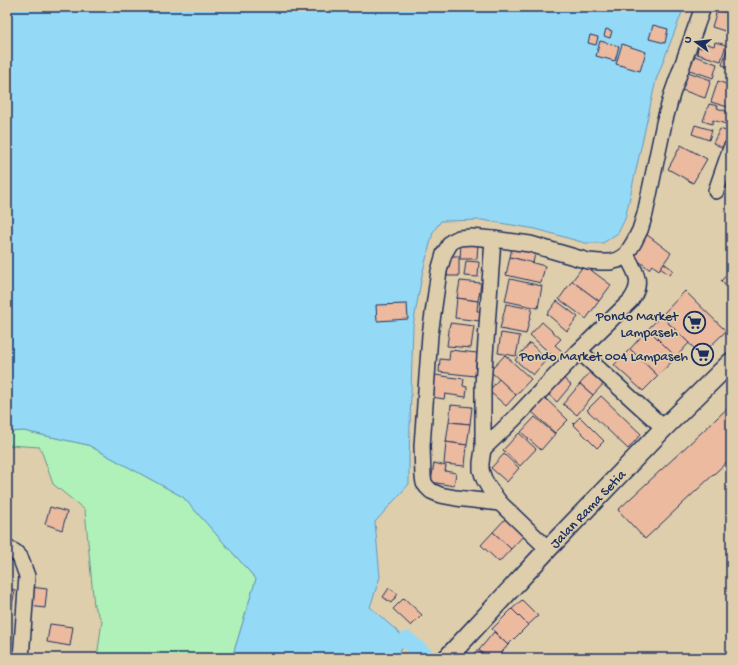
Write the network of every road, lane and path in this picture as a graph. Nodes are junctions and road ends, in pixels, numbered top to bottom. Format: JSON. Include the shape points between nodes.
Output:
{"nodes":[{"id":1,"x":703,"y":7,"type":"edge"},
{"id":2,"x":731,"y":148,"type":"edge"},
{"id":3,"x":716,"y":191,"type":"dead end"},
{"id":4,"x":493,"y":239,"type":"junction"},
{"id":5,"x":626,"y":255,"type":"junction"},
{"id":6,"x":579,"y":351,"type":"junction"},
{"id":7,"x":731,"y":362,"type":"edge"},
{"id":8,"x":664,"y":428,"type":"junction"},
{"id":9,"x":483,"y":450,"type":"junction"},
{"id":10,"x":500,"y":503,"type":"junction"},
{"id":11,"x":7,"y":548,"type":"edge"},
{"id":12,"x":548,"y":549,"type":"junction"},
{"id":13,"x":20,"y":658,"type":"edge"},
{"id":14,"x":447,"y":658,"type":"edge"}],
"edges":[{"from":1,"to":5,"type":"street","via":[[672,94],[645,214],[640,230]]},
{"from":2,"to":3,"type":"street"},
{"from":4,"to":5,"type":"street","via":[[530,244],[588,261],[610,262]]},
{"from":4,"to":9,"type":"street","via":[[483,385]]},
{"from":4,"to":10,"type":"street","via":[[459,238],[451,242],[444,254],[439,271],[430,335],[422,454],[424,483],[431,491],[456,498]]},
{"from":5,"to":6,"type":"street","via":[[638,278],[634,296]]},
{"from":6,"to":8,"type":"street"},
{"from":6,"to":9,"type":"street"},
{"from":7,"to":8,"type":"street","name":"Jalan Rama Setia"},
{"from":8,"to":12,"type":"street","name":"Jalan Rama Setia"},
{"from":9,"to":10,"type":"street","via":[[481,470],[489,488]]},
{"from":10,"to":12,"type":"street"},
{"from":11,"to":13,"type":"street","via":[[20,557],[26,576]]},
{"from":12,"to":14,"type":"street","name":"Jalan Rama Setia"}]}
